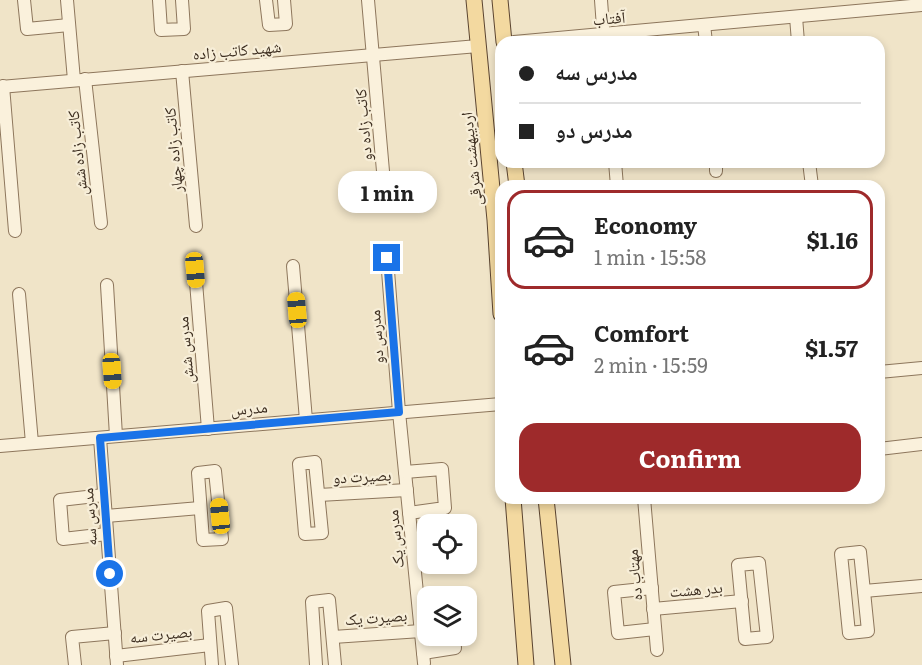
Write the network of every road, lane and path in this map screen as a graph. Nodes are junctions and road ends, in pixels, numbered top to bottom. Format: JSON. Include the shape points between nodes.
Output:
{"nodes":[{"id":1,"x":24,"y":0,"type":"edge"},
{"id":2,"x":67,"y":0,"type":"edge"},
{"id":3,"x":73,"y":0,"type":"edge"},
{"id":4,"x":159,"y":0,"type":"edge"},
{"id":5,"x":182,"y":0,"type":"edge"},
{"id":6,"x":266,"y":0,"type":"edge"},
{"id":7,"x":284,"y":0,"type":"edge"},
{"id":8,"x":368,"y":0,"type":"edge"},
{"id":9,"x":474,"y":0,"type":"edge"},
{"id":10,"x":500,"y":0,"type":"edge"},
{"id":11,"x":601,"y":0,"type":"edge"},
{"id":12,"x":914,"y":4,"type":"edge"},
{"id":13,"x":796,"y":17,"type":"junction"},
{"id":14,"x":69,"y":25,"type":"junction"},
{"id":15,"x":704,"y":25,"type":"junction"},
{"id":16,"x":503,"y":36,"type":"edge"},
{"id":17,"x":604,"y":36,"type":"edge"},
{"id":18,"x":619,"y":36,"type":"edge"},
{"id":19,"x":705,"y":36,"type":"edge"},
{"id":20,"x":798,"y":36,"type":"edge"},
{"id":21,"x":478,"y":46,"type":"junction"},
{"id":22,"x":373,"y":54,"type":"junction"},
{"id":23,"x":182,"y":71,"type":"junction"},
{"id":24,"x":80,"y":80,"type":"junction"},
{"id":25,"x":2,"y":87,"type":"edge"},
{"id":26,"x":495,"y":186,"type":"edge"},
{"id":27,"x":385,"y":194,"type":"dead end"},
{"id":28,"x":101,"y":223,"type":"dead end"},
{"id":29,"x":196,"y":226,"type":"dead end"},
{"id":30,"x":15,"y":231,"type":"dead end"},
{"id":31,"x":387,"y":258,"type":"dead end"},
{"id":32,"x":293,"y":266,"type":"dead end"},
{"id":33,"x":195,"y":270,"type":"dead end"},
{"id":34,"x":107,"y":285,"type":"dead end"},
{"id":35,"x":19,"y":294,"type":"dead end"},
{"id":36,"x":922,"y":368,"type":"edge"},
{"id":37,"x":885,"y":371,"type":"edge"},
{"id":38,"x":495,"y":404,"type":"edge"},
{"id":39,"x":399,"y":412,"type":"junction"},
{"id":40,"x":306,"y":420,"type":"junction"},
{"id":41,"x":208,"y":429,"type":"junction"},
{"id":42,"x":116,"y":436,"type":"junction"},
{"id":43,"x":100,"y":438,"type":"junction"},
{"id":44,"x":32,"y":443,"type":"junction"},
{"id":45,"x":922,"y":444,"type":"edge"},
{"id":46,"x":0,"y":446,"type":"edge"},
{"id":47,"x":885,"y":448,"type":"edge"},
{"id":48,"x":405,"y":472,"type":"junction"},
{"id":49,"x":407,"y":490,"type":"junction"},
{"id":50,"x":104,"y":495,"type":"junction"},
{"id":51,"x":319,"y":495,"type":"junction"},
{"id":52,"x":513,"y":504,"type":"edge"},
{"id":53,"x":547,"y":504,"type":"edge"},
{"id":54,"x":645,"y":504,"type":"edge"},
{"id":55,"x":200,"y":508,"type":"junction"},
{"id":56,"x":409,"y":513,"type":"junction"},
{"id":57,"x":106,"y":516,"type":"junction"},
{"id":58,"x":107,"y":534,"type":"junction"},
{"id":59,"x":420,"y":586,"type":"edge"},
{"id":60,"x":922,"y":586,"type":"edge"},
{"id":61,"x":652,"y":588,"type":"junction"},
{"id":62,"x":864,"y":591,"type":"junction"},
{"id":63,"x":742,"y":601,"type":"junction"},
{"id":64,"x":653,"y":609,"type":"junction"},
{"id":65,"x":655,"y":629,"type":"junction"},
{"id":66,"x":417,"y":631,"type":"edge"},
{"id":67,"x":115,"y":633,"type":"junction"},
{"id":68,"x":333,"y":637,"type":"junction"},
{"id":69,"x":210,"y":645,"type":"junction"},
{"id":70,"x":423,"y":646,"type":"edge"},
{"id":71,"x":455,"y":646,"type":"edge"},
{"id":72,"x":657,"y":650,"type":"dead end"},
{"id":73,"x":116,"y":660,"type":"edge"},
{"id":74,"x":75,"y":665,"type":"edge"},
{"id":75,"x":212,"y":665,"type":"edge"},
{"id":76,"x":232,"y":665,"type":"edge"},
{"id":77,"x":316,"y":665,"type":"edge"},
{"id":78,"x":335,"y":665,"type":"edge"},
{"id":79,"x":526,"y":665,"type":"edge"},
{"id":80,"x":563,"y":665,"type":"edge"}],
"edges":[{"from":1,"to":14,"type":"street","via":[[27,30]]},
{"from":2,"to":3,"type":"street"},
{"from":2,"to":14,"type":"street","name":"کاتب زاده شش"},
{"from":4,"to":5,"type":"street","via":[[161,30],[184,29]]},
{"from":6,"to":7,"type":"street","via":[[269,26],[286,24]]},
{"from":8,"to":22,"type":"street","name":"کاتب زاده دو"},
{"from":9,"to":21,"type":"main road","name":"اردیبهشت شرقی"},
{"from":10,"to":16,"type":"main road"},
{"from":11,"to":17,"type":"street"},
{"from":12,"to":13,"type":"street","name":"آفتاب"},
{"from":13,"to":15,"type":"street","name":"آفتاب"},
{"from":13,"to":20,"type":"street"},
{"from":14,"to":24,"type":"street","name":"کاتب زاده شش"},
{"from":15,"to":18,"type":"street","name":"آفتاب"},
{"from":15,"to":19,"type":"street"},
{"from":21,"to":22,"type":"street","name":"شهید کاتب زاده"},
{"from":21,"to":26,"type":"main road","name":"اردیبهشت شرقی"},
{"from":22,"to":23,"type":"street","name":"شهید کاتب زاده"},
{"from":22,"to":27,"type":"street","name":"کاتب زاده دو"},
{"from":23,"to":24,"type":"street","name":"شهید کاتب زاده"},
{"from":23,"to":29,"type":"street","name":"کاتب زاده چهار"},
{"from":24,"to":25,"type":"street","name":"شهید کاتب زاده"},
{"from":24,"to":28,"type":"street","name":"کاتب زاده شش"},
{"from":25,"to":30,"type":"street"},
{"from":31,"to":39,"type":"street","name":"مدرس دو"},
{"from":32,"to":40,"type":"street"},
{"from":33,"to":41,"type":"street","name":"مدرس شش"},
{"from":34,"to":42,"type":"street"},
{"from":35,"to":44,"type":"street"},
{"from":36,"to":37,"type":"street"},
{"from":38,"to":39,"type":"street","name":"مدرس"},
{"from":39,"to":40,"type":"street","name":"مدرس"},
{"from":39,"to":48,"type":"street","name":"مدرس یک"},
{"from":40,"to":41,"type":"street","name":"مدرس"},
{"from":41,"to":42,"type":"street","name":"مدرس"},
{"from":42,"to":43,"type":"street","name":"مدرس"},
{"from":43,"to":44,"type":"street","name":"مدرس"},
{"from":43,"to":50,"type":"street","name":"مدرس سه"},
{"from":44,"to":46,"type":"street","name":"مدرس"},
{"from":45,"to":47,"type":"street"},
{"from":48,"to":49,"type":"street","name":"مدرس یک"},
{"from":48,"to":56,"type":"street","via":[[442,469],[445,508]]},
{"from":49,"to":51,"type":"street","name":"بصیرت دو"},
{"from":49,"to":56,"type":"street","name":"مدرس یک"},
{"from":50,"to":57,"type":"street","name":"مدرس سه"},
{"from":50,"to":58,"type":"street","via":[[60,500],[63,539]]},
{"from":51,"to":51,"type":"street","via":[[322,533],[305,534],[298,464],[315,462]]},
{"from":52,"to":79,"type":"main road"},
{"from":53,"to":80,"type":"main road"},
{"from":54,"to":61,"type":"street","name":"مهتاب ده"},
{"from":55,"to":55,"type":"street","via":[[203,540],[222,539],[215,471],[198,472]]},
{"from":55,"to":57,"type":"street"},
{"from":56,"to":59,"type":"street","name":"مدرس یک"},
{"from":57,"to":58,"type":"street","name":"مدرس سه"},
{"from":58,"to":67,"type":"street","name":"مدرس سه"},
{"from":60,"to":62,"type":"street"},
{"from":61,"to":64,"type":"street","name":"مهتاب ده"},
{"from":61,"to":65,"type":"street","via":[[614,592],[618,633]]},
{"from":62,"to":62,"type":"street","via":[[860,552],[841,554],[849,633],[868,631]]},
{"from":63,"to":63,"type":"street","via":[[745,639],[767,637],[759,563],[738,565]]},
{"from":63,"to":64,"type":"street","name":"بدر هشت"},
{"from":64,"to":65,"type":"street","name":"مهتاب ده"},
{"from":65,"to":72,"type":"street","name":"مهتاب ده"},
{"from":66,"to":68,"type":"street","name":"بصیرت یک"},
{"from":67,"to":73,"type":"street","name":"مدرس سه"},
{"from":67,"to":74,"type":"street","via":[[72,637]]},
{"from":68,"to":77,"type":"street","via":[[329,600],[312,602]]},
{"from":68,"to":78,"type":"street"},
{"from":69,"to":73,"type":"street","name":"بصیرت سه"},
{"from":69,"to":75,"type":"street"},
{"from":69,"to":76,"type":"street","via":[[208,611],[226,608]]},
{"from":70,"to":71,"type":"street","name":"مدرس یک","via":[[424,658]]}]}
